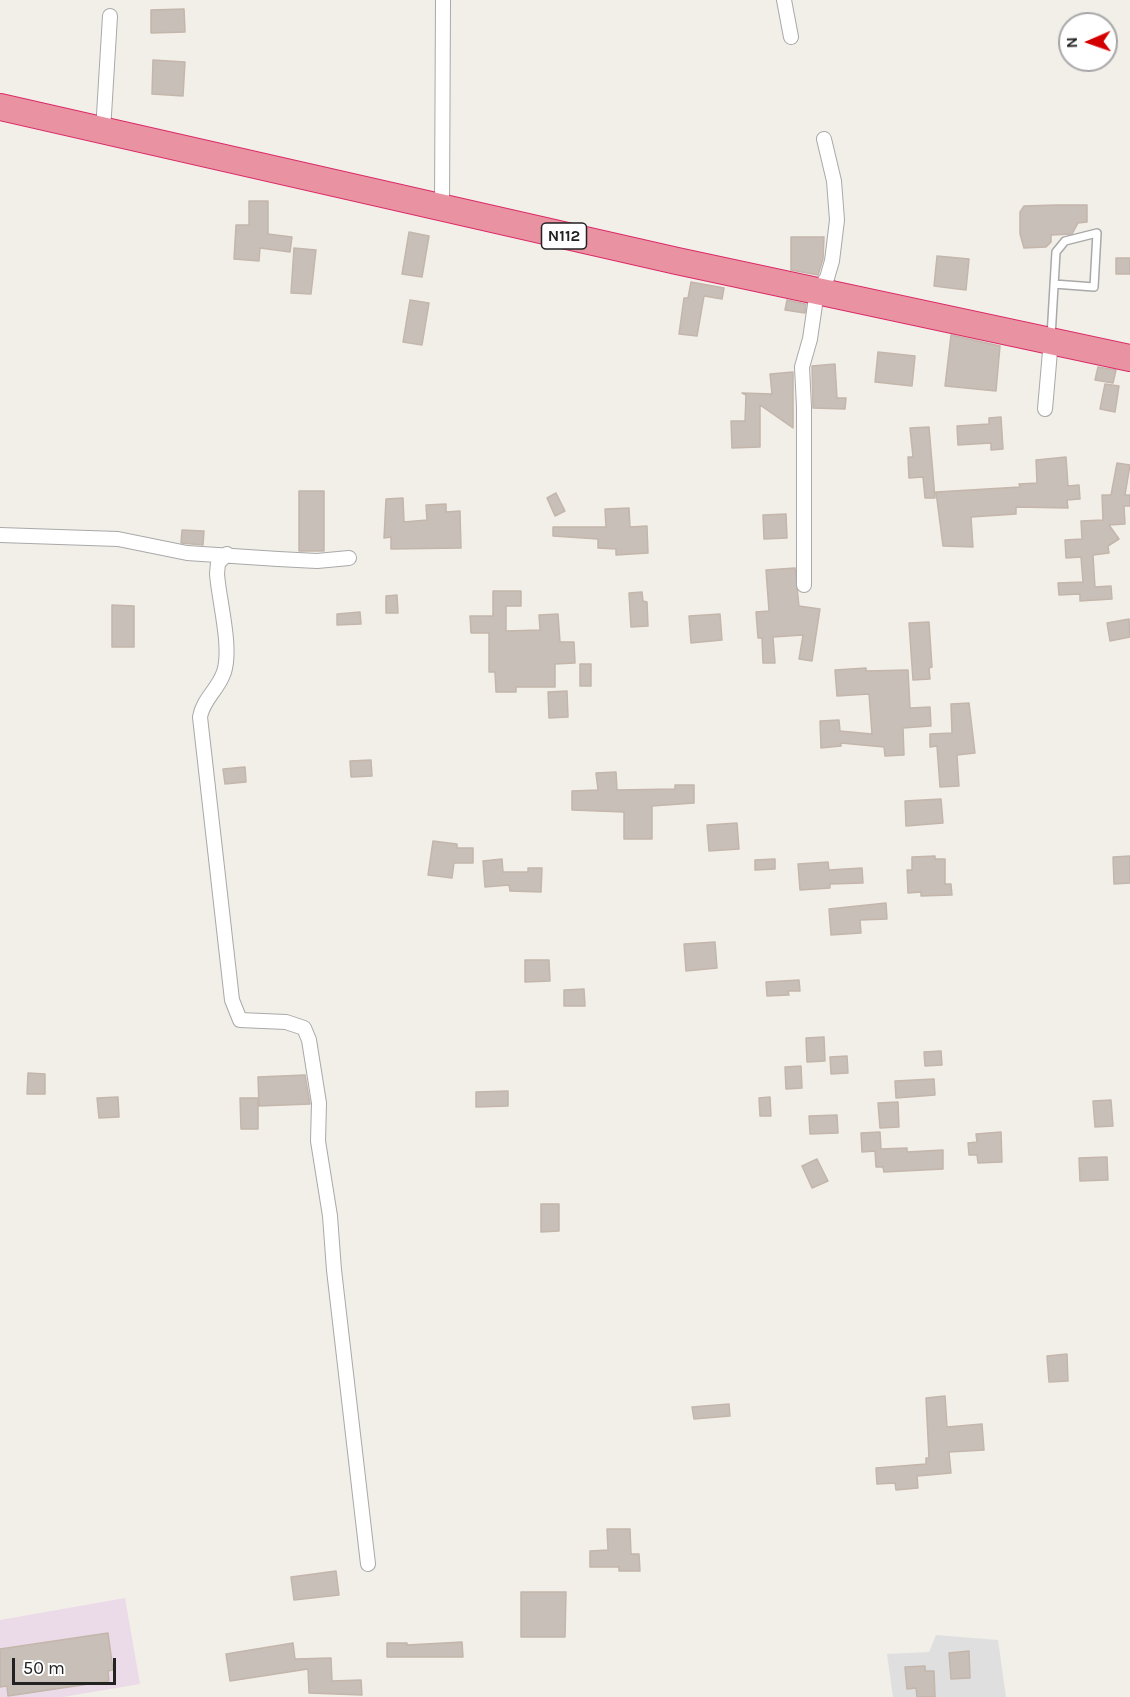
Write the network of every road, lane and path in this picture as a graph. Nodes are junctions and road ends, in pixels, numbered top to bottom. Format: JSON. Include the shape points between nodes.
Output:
{"nodes":[{"id":1,"x":443,"y":0,"type":"edge"},
{"id":2,"x":784,"y":0,"type":"edge"},
{"id":3,"x":110,"y":16,"type":"dead end"},
{"id":4,"x":791,"y":37,"type":"dead end"},
{"id":5,"x":0,"y":107,"type":"edge"},
{"id":6,"x":103,"y":131,"type":"junction"},
{"id":7,"x":824,"y":139,"type":"dead end"},
{"id":8,"x":442,"y":208,"type":"junction"},
{"id":9,"x":1054,"y":284,"type":"junction"},
{"id":10,"x":817,"y":291,"type":"junction"},
{"id":11,"x":1051,"y":340,"type":"junction"},
{"id":12,"x":1130,"y":358,"type":"edge"},
{"id":13,"x":1045,"y":409,"type":"dead end"},
{"id":14,"x":0,"y":535,"type":"edge"},
{"id":15,"x":227,"y":554,"type":"junction"},
{"id":16,"x":349,"y":558,"type":"dead end"},
{"id":17,"x":804,"y":585,"type":"dead end"},
{"id":18,"x":368,"y":1564,"type":"dead end"}],
"edges":[{"from":1,"to":8,"type":"street"},
{"from":2,"to":4,"type":"street"},
{"from":3,"to":6,"type":"street"},
{"from":5,"to":6,"type":"highway","number":"N112"},
{"from":6,"to":8,"type":"highway","number":"N112"},
{"from":7,"to":10,"type":"street","via":[[834,180],[837,220],[832,261]]},
{"from":8,"to":10,"type":"highway","number":"N112"},
{"from":9,"to":9,"type":"lane","via":[[1094,287],[1096,233],[1065,241],[1056,252]]},
{"from":9,"to":11,"type":"lane"},
{"from":10,"to":11,"type":"highway","number":"N112"},
{"from":10,"to":17,"type":"street","via":[[802,367]]},
{"from":11,"to":12,"type":"highway","number":"N112"},
{"from":11,"to":13,"type":"street"},
{"from":14,"to":15,"type":"street","via":[[118,539],[188,553]]},
{"from":15,"to":16,"type":"street","via":[[317,561]]},
{"from":15,"to":18,"type":"street","via":[[218,563],[217,573],[226,653],[224,672],[202,704],[200,717],[232,1000],[240,1020],[286,1022],[304,1028],[309,1040]]}]}
